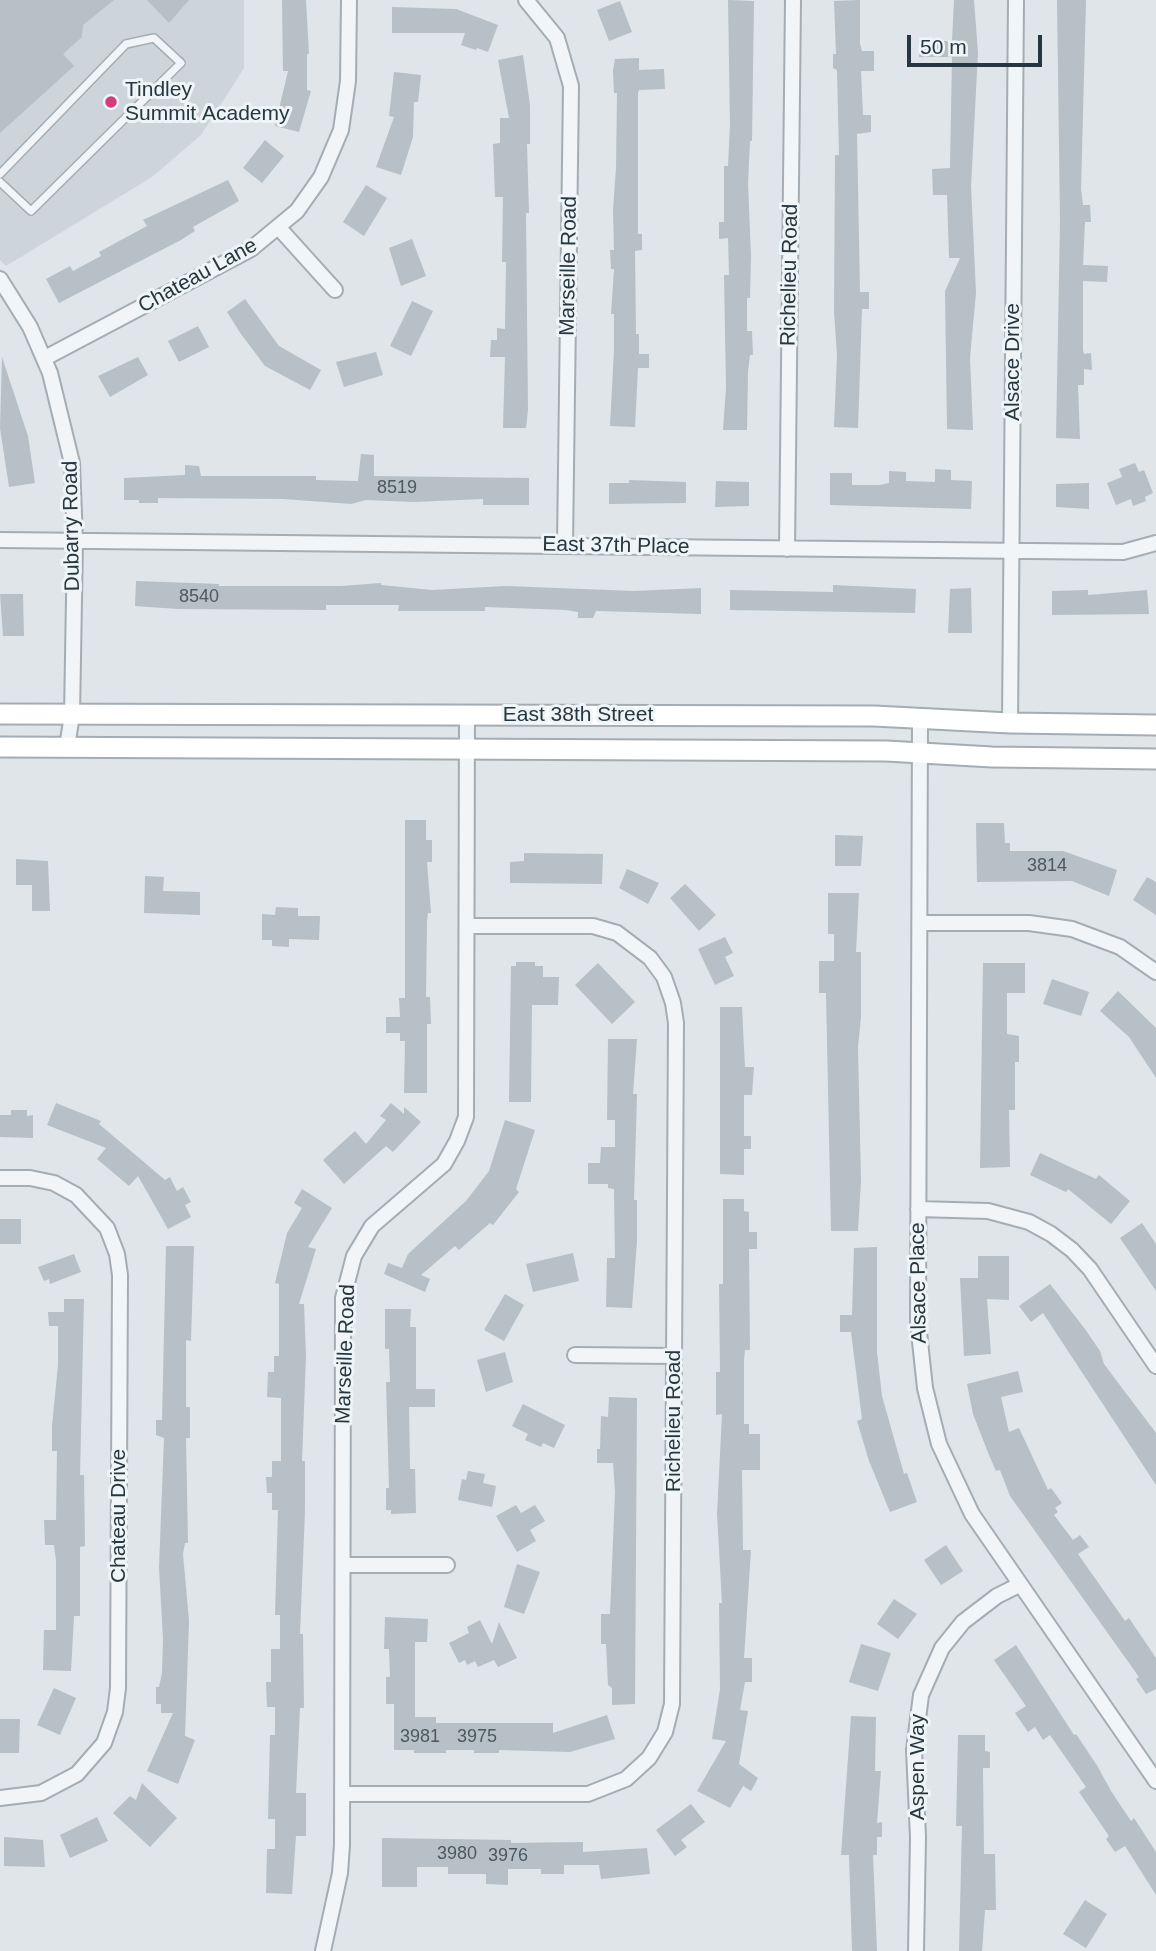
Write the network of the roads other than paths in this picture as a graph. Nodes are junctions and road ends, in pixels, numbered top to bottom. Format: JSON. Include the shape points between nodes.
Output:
{"nodes":[{"id":1,"x":348,"y":0,"type":"edge"},
{"id":2,"x":526,"y":0,"type":"edge"},
{"id":3,"x":793,"y":0,"type":"edge"},
{"id":4,"x":1016,"y":0,"type":"edge"},
{"id":5,"x":0,"y":174,"type":"edge"},
{"id":6,"x":0,"y":182,"type":"edge"},
{"id":7,"x":279,"y":228,"type":"junction"},
{"id":8,"x":0,"y":279,"type":"edge"},
{"id":9,"x":335,"y":290,"type":"dead end"},
{"id":10,"x":44,"y":358,"type":"junction"},
{"id":11,"x":0,"y":540,"type":"edge"},
{"id":12,"x":75,"y":541,"type":"junction"},
{"id":13,"x":1156,"y":543,"type":"edge"},
{"id":14,"x":565,"y":545,"type":"junction"},
{"id":15,"x":787,"y":549,"type":"junction"},
{"id":16,"x":1012,"y":550,"type":"junction"},
{"id":17,"x":0,"y":714,"type":"edge"},
{"id":18,"x":72,"y":715,"type":"junction"},
{"id":19,"x":467,"y":715,"type":"junction"},
{"id":20,"x":920,"y":718,"type":"junction"},
{"id":21,"x":1010,"y":723,"type":"junction"},
{"id":22,"x":1156,"y":725,"type":"edge"},
{"id":23,"x":0,"y":747,"type":"edge"},
{"id":24,"x":67,"y":747,"type":"junction"},
{"id":25,"x":467,"y":748,"type":"junction"},
{"id":26,"x":921,"y":753,"type":"junction"},
{"id":27,"x":1156,"y":759,"type":"edge"},
{"id":28,"x":920,"y":923,"type":"junction"},
{"id":29,"x":468,"y":926,"type":"junction"},
{"id":30,"x":1156,"y":972,"type":"edge"},
{"id":31,"x":0,"y":1178,"type":"edge"},
{"id":32,"x":918,"y":1209,"type":"junction"},
{"id":33,"x":575,"y":1355,"type":"dead end"},
{"id":34,"x":674,"y":1356,"type":"junction"},
{"id":35,"x":1156,"y":1366,"type":"edge"},
{"id":36,"x":343,"y":1565,"type":"junction"},
{"id":37,"x":447,"y":1565,"type":"dead end"},
{"id":38,"x":1019,"y":1585,"type":"junction"},
{"id":39,"x":1156,"y":1781,"type":"edge"},
{"id":40,"x":343,"y":1794,"type":"junction"},
{"id":41,"x":0,"y":1798,"type":"edge"},
{"id":42,"x":323,"y":1951,"type":"edge"},
{"id":43,"x":916,"y":1951,"type":"edge"}],
"edges":[{"from":1,"to":7,"type":"street","name":"Chateau Lane","via":[[347,97],[338,138],[312,191]]},
{"from":2,"to":14,"type":"street","name":"Marseille Road","via":[[557,38],[571,86]]},
{"from":3,"to":15,"type":"street","name":"Richelieu Road"},
{"from":4,"to":16,"type":"street","name":"Alsace Drive"},
{"from":5,"to":6,"type":"lane","via":[[126,44],[154,38],[181,63],[31,211]]},
{"from":7,"to":9,"type":"street"},
{"from":7,"to":10,"type":"street","name":"Chateau Lane","via":[[251,249]]},
{"from":8,"to":10,"type":"street","name":"Dubarry Road"},
{"from":10,"to":12,"type":"street","name":"Dubarry Road","via":[[68,439],[75,487]]},
{"from":11,"to":12,"type":"street","name":"East 37th Place"},
{"from":12,"to":14,"type":"street","name":"East 37th Place"},
{"from":12,"to":18,"type":"street","name":"Dubarry Road"},
{"from":13,"to":16,"type":"street","name":"East 37th Place","via":[[1123,552]]},
{"from":14,"to":15,"type":"street","name":"East 37th Place"},
{"from":15,"to":16,"type":"street","name":"East 37th Place"},
{"from":16,"to":21,"type":"street","name":"Alsace Drive"},
{"from":17,"to":18,"type":"main road","name":"East 38th Street"},
{"from":18,"to":19,"type":"main road","name":"East 38th Street"},
{"from":18,"to":24,"type":"street","name":"Dubarry Road"},
{"from":19,"to":20,"type":"main road","name":"East 38th Street"},
{"from":19,"to":25,"type":"street","name":"Marseille Road"},
{"from":20,"to":21,"type":"main road","name":"East 38th Street"},
{"from":20,"to":26,"type":"street","name":"Alsace Place"},
{"from":21,"to":22,"type":"main road","name":"East 38th Street"},
{"from":23,"to":24,"type":"main road","name":"East 38th Street"},
{"from":24,"to":25,"type":"main road","name":"East 38th Street"},
{"from":25,"to":26,"type":"main road","name":"East 38th Street"},
{"from":25,"to":29,"type":"street","name":"Marseille Road"},
{"from":26,"to":27,"type":"main road","name":"East 38th Street"},
{"from":26,"to":28,"type":"street","name":"Alsace Place"},
{"from":28,"to":30,"type":"street","via":[[1029,923],[1072,929],[1121,947]]},
{"from":28,"to":32,"type":"street","name":"Alsace Place"},
{"from":29,"to":34,"type":"street","name":"Richelieu Road","via":[[601,927],[638,947],[664,977],[676,1023]]},
{"from":29,"to":36,"type":"street","name":"Marseille Road","via":[[463,1125],[444,1164],[372,1226],[354,1256],[344,1288]]},
{"from":31,"to":41,"type":"street","name":"Chateau Drive","via":[[54,1183],[76,1195],[94,1211],[116,1247],[120,1275],[118,1696],[111,1728],[89,1763],[63,1783],[41,1793]]},
{"from":32,"to":35,"type":"street","via":[[988,1211],[1029,1222],[1051,1234],[1090,1269]]},
{"from":32,"to":38,"type":"street","name":"Alsace Place","via":[[918,1338],[932,1419],[964,1500]]},
{"from":33,"to":34,"type":"street"},
{"from":34,"to":40,"type":"street","name":"Richelieu Road","via":[[672,1704],[668,1725],[649,1758],[626,1779],[580,1795]]},
{"from":36,"to":37,"type":"street"},
{"from":36,"to":40,"type":"street","name":"Marseille Road"},
{"from":38,"to":39,"type":"street","name":"Alsace Place"},
{"from":38,"to":43,"type":"street","name":"Aspen Way","via":[[989,1601],[952,1635],[930,1671],[919,1703],[914,1750]]},
{"from":40,"to":42,"type":"street","name":"Marseille Road","via":[[340,1873]]}]}
